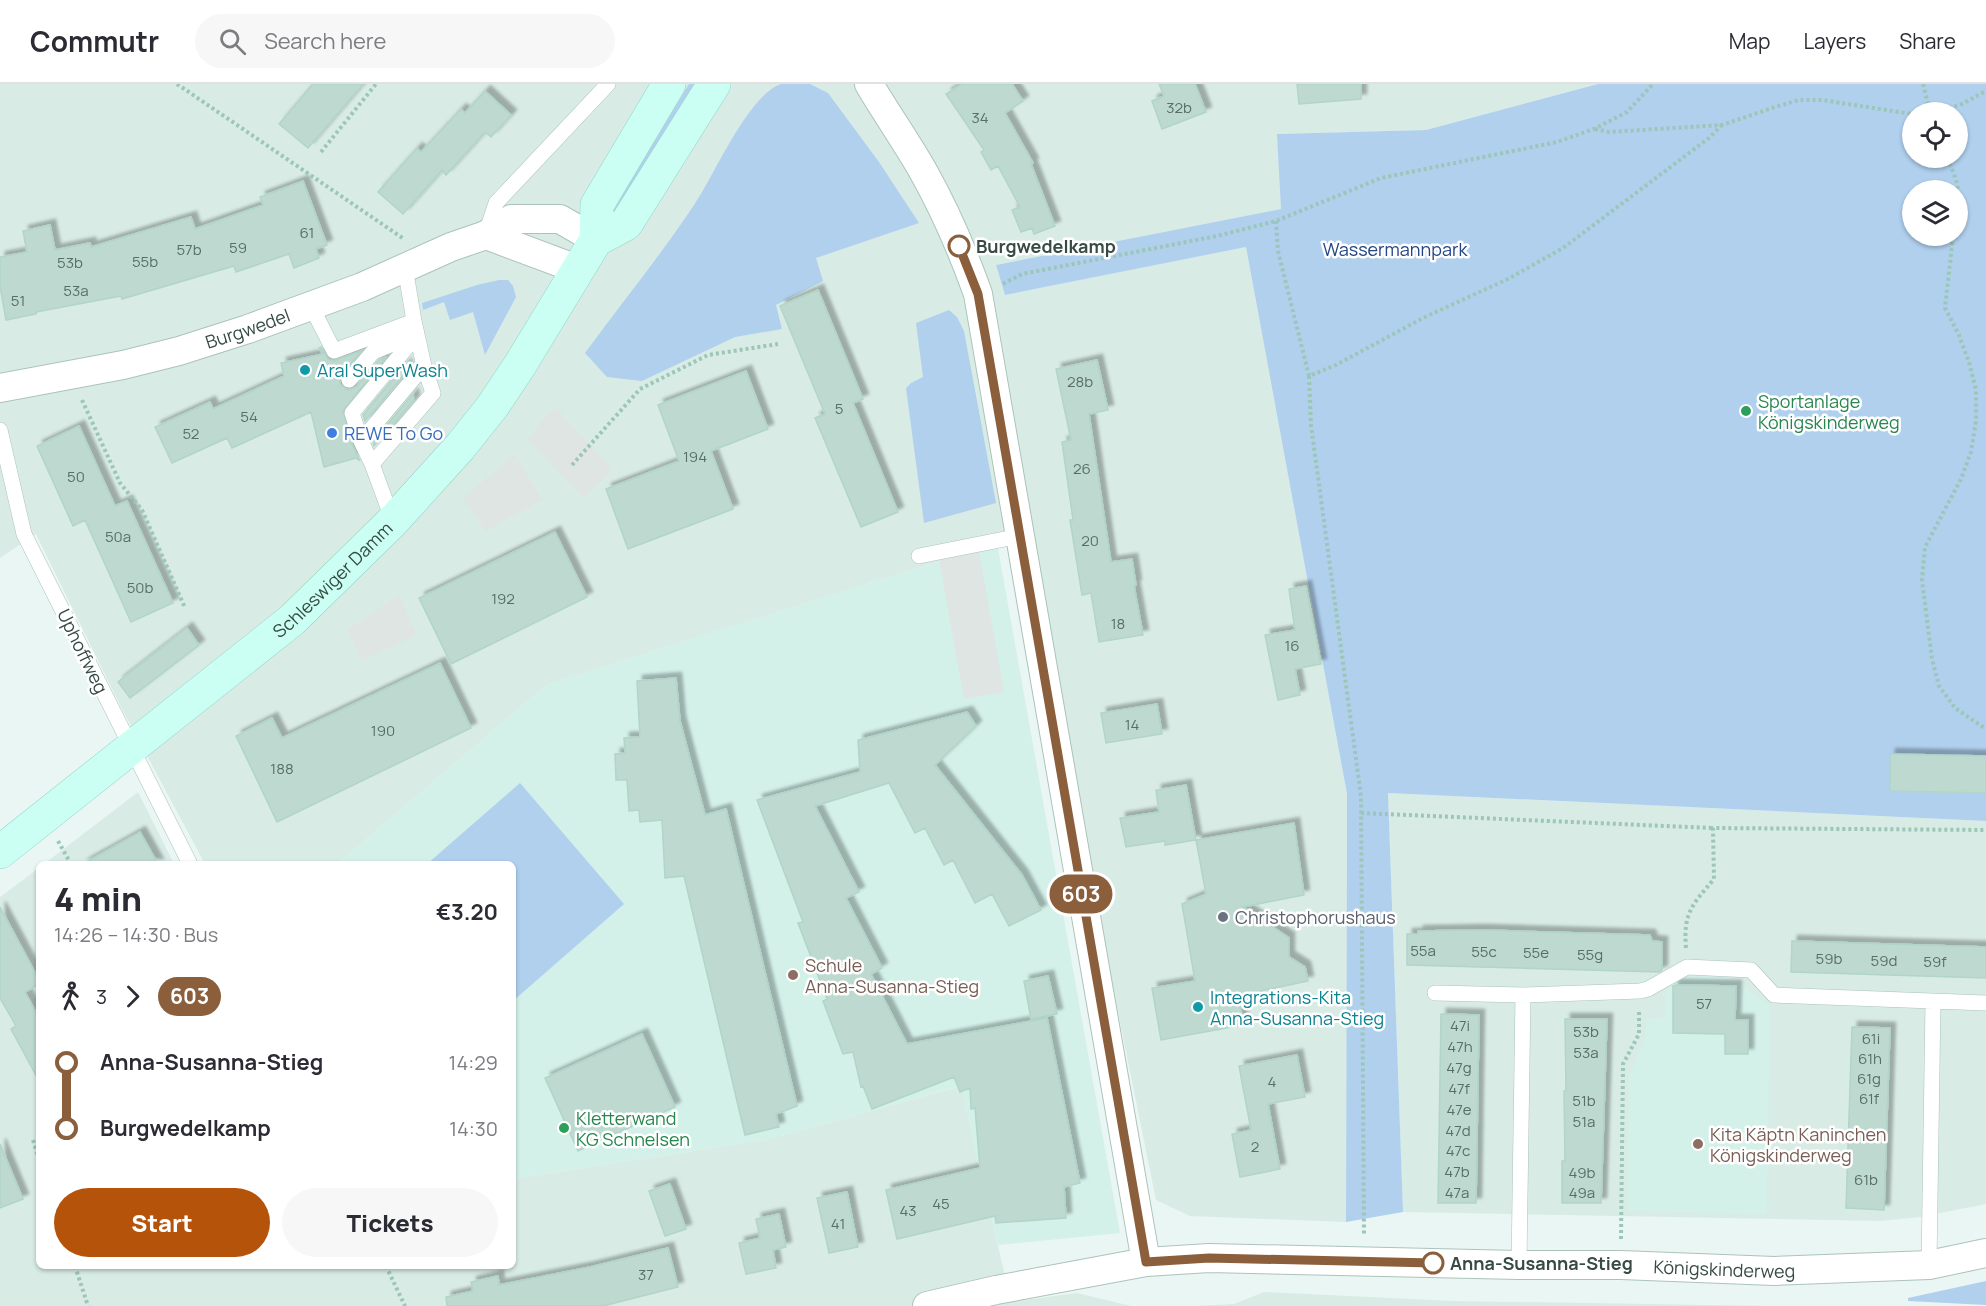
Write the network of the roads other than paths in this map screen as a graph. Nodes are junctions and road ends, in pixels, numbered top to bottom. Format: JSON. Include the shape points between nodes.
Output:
{"nodes":[{"id":1,"x":608,"y":84,"type":"edge"},
{"id":2,"x":669,"y":84,"type":"edge"},
{"id":3,"x":714,"y":84,"type":"edge"},
{"id":4,"x":850,"y":84,"type":"edge"},
{"id":5,"x":869,"y":84,"type":"edge"},
{"id":6,"x":891,"y":120,"type":"junction"},
{"id":7,"x":486,"y":235,"type":"junction"},
{"id":8,"x":596,"y":240,"type":"junction"},
{"id":9,"x":410,"y":265,"type":"junction"},
{"id":10,"x":577,"y":269,"type":"junction"},
{"id":11,"x":312,"y":306,"type":"junction"},
{"id":12,"x":416,"y":328,"type":"junction"},
{"id":13,"x":347,"y":346,"type":"junction"},
{"id":14,"x":368,"y":359,"type":"junction"},
{"id":15,"x":424,"y":366,"type":"junction"},
{"id":16,"x":387,"y":371,"type":"junction"},
{"id":17,"x":349,"y":380,"type":"dead end"},
{"id":18,"x":0,"y":388,"type":"edge"},
{"id":19,"x":0,"y":430,"type":"edge"},
{"id":20,"x":361,"y":441,"type":"junction"},
{"id":21,"x":372,"y":464,"type":"junction"},
{"id":22,"x":393,"y":521,"type":"junction"},
{"id":23,"x":1020,"y":536,"type":"junction"},
{"id":24,"x":919,"y":556,"type":"dead end"},
{"id":25,"x":131,"y":749,"type":"junction"},
{"id":26,"x":0,"y":852,"type":"edge"},
{"id":27,"x":188,"y":861,"type":"edge"},
{"id":28,"x":1435,"y":993,"type":"dead end"},
{"id":29,"x":1523,"y":995,"type":"junction"},
{"id":30,"x":1933,"y":1002,"type":"junction"},
{"id":31,"x":1986,"y":1003,"type":"edge"},
{"id":32,"x":1986,"y":1252,"type":"edge"},
{"id":33,"x":1146,"y":1262,"type":"junction"},
{"id":34,"x":1519,"y":1265,"type":"junction"},
{"id":35,"x":1929,"y":1265,"type":"junction"},
{"id":36,"x":927,"y":1306,"type":"edge"}],
"edges":[{"from":1,"to":7,"type":"lane","via":[[496,203]]},
{"from":2,"to":8,"type":"main road","via":[[597,205]]},
{"from":3,"to":8,"type":"main road","name":"Schleswiger Damm","via":[[626,224]]},
{"from":4,"to":6,"type":"street"},
{"from":5,"to":6,"type":"street"},
{"from":6,"to":23,"type":"street","via":[[944,212],[978,294]]},
{"from":7,"to":8,"type":"street","name":"Burgwedel","via":[[511,219],[560,219]]},
{"from":7,"to":9,"type":"street","name":"Burgwedel"},
{"from":7,"to":10,"type":"street"},
{"from":8,"to":10,"type":"main road","name":"Schleswiger Damm"},
{"from":9,"to":11,"type":"street","name":"Burgwedel"},
{"from":9,"to":12,"type":"lane"},
{"from":10,"to":22,"type":"main road","name":"Schleswiger Damm","via":[[492,407]]},
{"from":11,"to":13,"type":"lane","via":[[334,351]]},
{"from":11,"to":18,"type":"street","name":"Burgwedel","via":[[179,351]]},
{"from":12,"to":13,"type":"lane"},
{"from":12,"to":14,"type":"lane","via":[[398,342],[373,352]]},
{"from":12,"to":15,"type":"lane"},
{"from":12,"to":16,"type":"lane"},
{"from":13,"to":14,"type":"lane"},
{"from":14,"to":16,"type":"lane"},
{"from":14,"to":17,"type":"lane"},
{"from":15,"to":20,"type":"lane"},
{"from":15,"to":21,"type":"lane","via":[[433,393]]},
{"from":16,"to":20,"type":"lane","via":[[352,413]]},
{"from":19,"to":25,"type":"lane","name":"Uphoffweg","via":[[24,534]]},
{"from":20,"to":21,"type":"lane"},
{"from":21,"to":22,"type":"lane"},
{"from":22,"to":25,"type":"main road","name":"Schleswiger Damm","via":[[292,620]]},
{"from":23,"to":24,"type":"lane"},
{"from":23,"to":33,"type":"street"},
{"from":25,"to":26,"type":"main road","name":"Schleswiger Damm"},
{"from":25,"to":27,"type":"lane","name":"Uphoffweg"},
{"from":28,"to":29,"type":"lane"},
{"from":29,"to":30,"type":"lane","via":[[1640,991],[1687,967],[1751,970],[1774,995]]},
{"from":29,"to":34,"type":"lane"},
{"from":30,"to":31,"type":"lane"},
{"from":30,"to":35,"type":"lane"},
{"from":32,"to":35,"type":"street","name":"Königskinderweg"},
{"from":33,"to":34,"type":"street","name":"Königskinderweg","via":[[1209,1258]]},
{"from":33,"to":36,"type":"street","name":"Königskinderweg"},
{"from":34,"to":35,"type":"street","name":"Königskinderweg","via":[[1774,1271]]}]}
